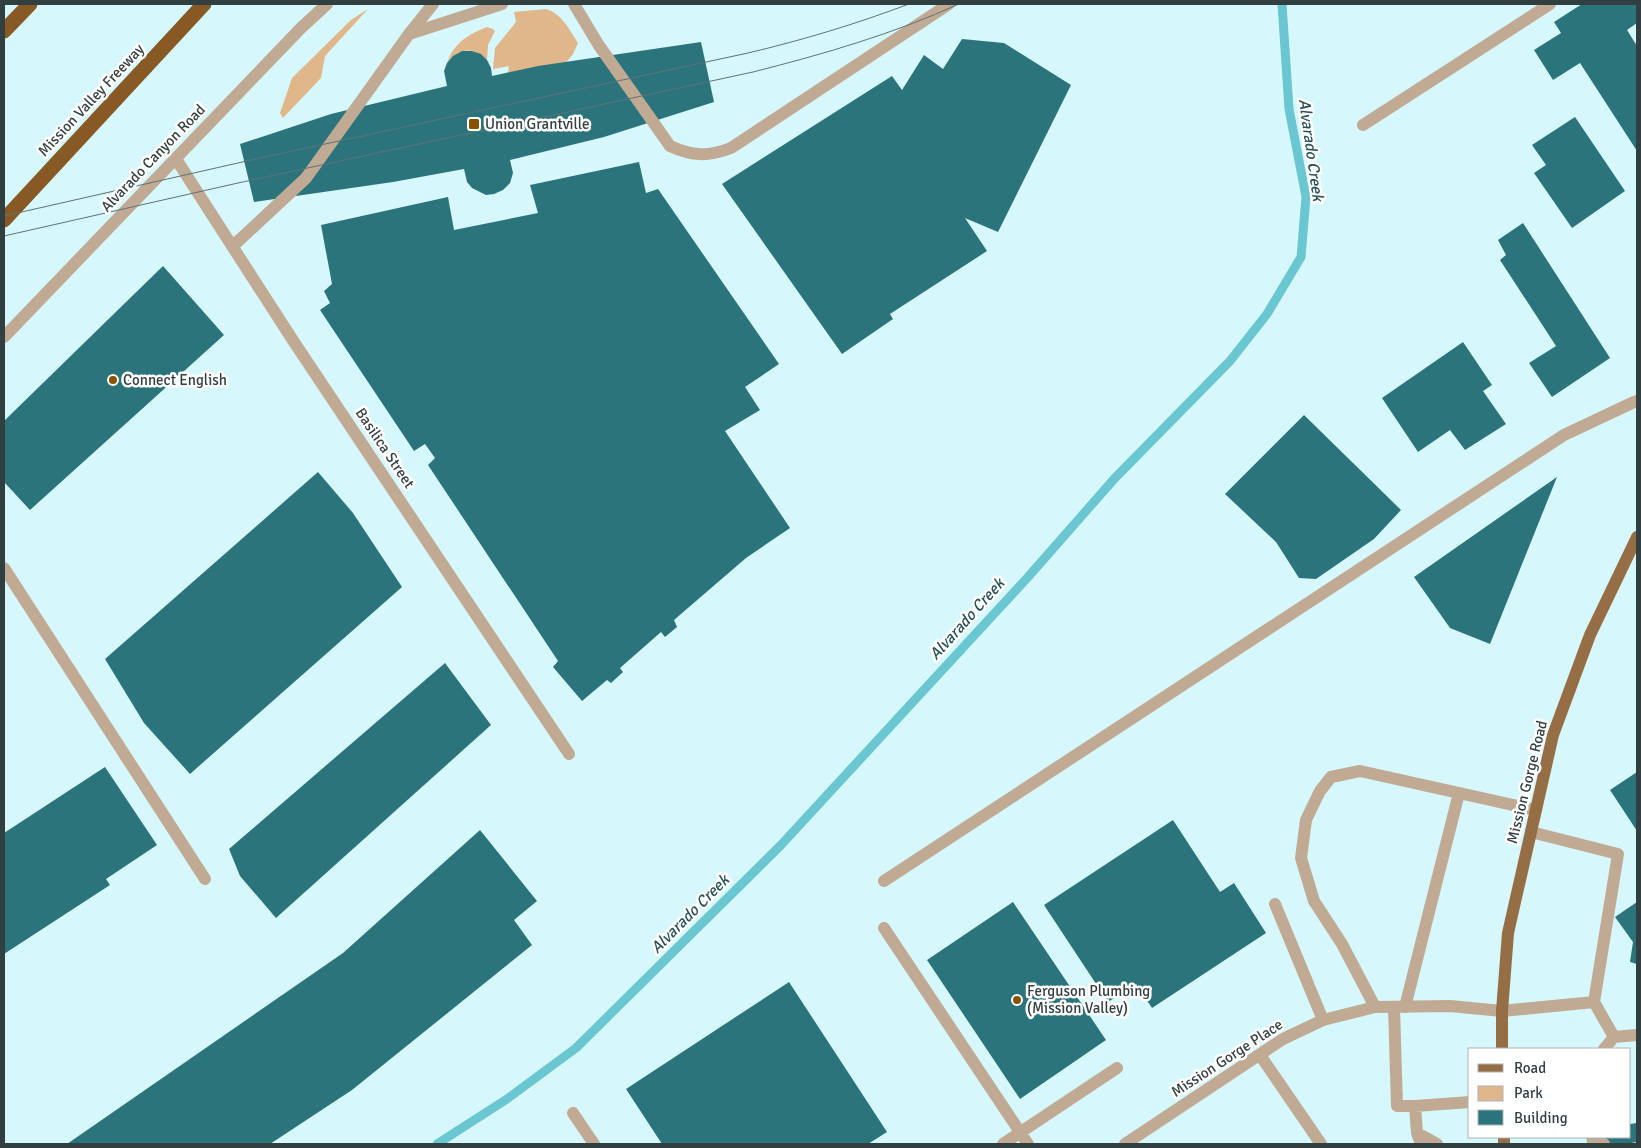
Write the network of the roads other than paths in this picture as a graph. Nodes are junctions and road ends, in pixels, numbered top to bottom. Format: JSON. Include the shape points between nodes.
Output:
{"nodes":[{"id":1,"x":30,"y":4,"type":"edge"},
{"id":2,"x":204,"y":4,"type":"edge"},
{"id":3,"x":327,"y":4,"type":"edge"},
{"id":4,"x":433,"y":4,"type":"edge"},
{"id":5,"x":502,"y":4,"type":"edge"},
{"id":6,"x":574,"y":4,"type":"edge"},
{"id":7,"x":949,"y":4,"type":"edge"},
{"id":8,"x":1550,"y":4,"type":"edge"},
{"id":9,"x":4,"y":31,"type":"edge"},
{"id":10,"x":409,"y":34,"type":"junction"},
{"id":11,"x":1363,"y":125,"type":"dead end"},
{"id":12,"x":176,"y":158,"type":"junction"},
{"id":13,"x":4,"y":220,"type":"edge"},
{"id":14,"x":233,"y":246,"type":"junction"},
{"id":15,"x":4,"y":336,"type":"edge"},
{"id":16,"x":1637,"y":402,"type":"edge"},
{"id":17,"x":1637,"y":538,"type":"edge"},
{"id":18,"x":4,"y":568,"type":"edge"},
{"id":19,"x":569,"y":754,"type":"dead end"},
{"id":20,"x":1459,"y":793,"type":"junction"},
{"id":21,"x":1536,"y":810,"type":"junction"},
{"id":22,"x":1531,"y":832,"type":"junction"},
{"id":23,"x":205,"y":879,"type":"dead end"},
{"id":24,"x":884,"y":881,"type":"dead end"},
{"id":25,"x":1275,"y":904,"type":"dead end"},
{"id":26,"x":884,"y":928,"type":"dead end"},
{"id":27,"x":1594,"y":1002,"type":"junction"},
{"id":28,"x":1374,"y":1007,"type":"junction"},
{"id":29,"x":1399,"y":1007,"type":"junction"},
{"id":30,"x":1502,"y":1011,"type":"junction"},
{"id":31,"x":1323,"y":1020,"type":"junction"},
{"id":32,"x":1637,"y":1035,"type":"edge"},
{"id":33,"x":1614,"y":1037,"type":"junction"},
{"id":34,"x":1502,"y":1048,"type":"edge"},
{"id":35,"x":1605,"y":1048,"type":"edge"},
{"id":36,"x":1260,"y":1055,"type":"junction"},
{"id":37,"x":1117,"y":1068,"type":"dead end"},
{"id":38,"x":1468,"y":1102,"type":"edge"},
{"id":39,"x":1415,"y":1106,"type":"junction"},
{"id":40,"x":573,"y":1113,"type":"dead end"},
{"id":41,"x":1592,"y":1138,"type":"edge"},
{"id":42,"x":1024,"y":1139,"type":"edge"},
{"id":43,"x":1419,"y":1139,"type":"edge"},
{"id":44,"x":594,"y":1144,"type":"edge"},
{"id":45,"x":1003,"y":1144,"type":"edge"},
{"id":46,"x":1125,"y":1144,"type":"edge"},
{"id":47,"x":1321,"y":1144,"type":"edge"},
{"id":48,"x":1409,"y":1144,"type":"edge"},
{"id":49,"x":1437,"y":1144,"type":"edge"},
{"id":50,"x":1604,"y":1144,"type":"edge"}],
"edges":[{"from":1,"to":9,"type":"highway"},
{"from":2,"to":13,"type":"highway","name":"Mission Valley Freeway"},
{"from":3,"to":12,"type":"street","name":"Alvarado Canyon Road"},
{"from":4,"to":10,"type":"street"},
{"from":5,"to":10,"type":"street"},
{"from":6,"to":7,"type":"street","via":[[598,44],[670,146],[687,153],[705,155],[731,148]]},
{"from":8,"to":11,"type":"street"},
{"from":10,"to":14,"type":"street","via":[[306,178]]},
{"from":12,"to":14,"type":"street","name":"Basilica Street"},
{"from":12,"to":15,"type":"street","name":"Alvarado Canyon Road"},
{"from":14,"to":19,"type":"street","name":"Basilica Street"},
{"from":16,"to":24,"type":"street","via":[[1564,435]]},
{"from":17,"to":21,"type":"main road","name":"Mission Gorge Road","via":[[1590,635],[1553,735]]},
{"from":18,"to":23,"type":"street"},
{"from":20,"to":21,"type":"street"},
{"from":20,"to":28,"type":"street","via":[[1360,771],[1331,777],[1306,820],[1301,858],[1314,901],[1342,944]]},
{"from":20,"to":29,"type":"street"},
{"from":21,"to":22,"type":"main road","name":"Mission Gorge Road"},
{"from":22,"to":27,"type":"street","via":[[1618,854]]},
{"from":22,"to":30,"type":"main road","name":"Mission Gorge Road","via":[[1508,933]]},
{"from":25,"to":31,"type":"street"},
{"from":26,"to":42,"type":"street"},
{"from":27,"to":30,"type":"street","name":"Mission Gorge Place"},
{"from":27,"to":33,"type":"street"},
{"from":28,"to":29,"type":"street","name":"Mission Gorge Place"},
{"from":28,"to":31,"type":"street","name":"Mission Gorge Place"},
{"from":29,"to":30,"type":"street","name":"Mission Gorge Place","via":[[1450,1006]]},
{"from":29,"to":39,"type":"street","via":[[1397,1106]]},
{"from":30,"to":34,"type":"main road","name":"Mission Gorge Road"},
{"from":31,"to":36,"type":"street","name":"Mission Gorge Place","via":[[1283,1039]]},
{"from":32,"to":33,"type":"street"},
{"from":33,"to":35,"type":"street"},
{"from":36,"to":46,"type":"street","name":"Mission Gorge Place"},
{"from":36,"to":47,"type":"street"},
{"from":37,"to":42,"type":"street"},
{"from":38,"to":39,"type":"street"},
{"from":39,"to":43,"type":"street"},
{"from":40,"to":44,"type":"street"},
{"from":41,"to":50,"type":"street"},
{"from":42,"to":45,"type":"street"},
{"from":43,"to":48,"type":"street"},
{"from":43,"to":49,"type":"street"}]}
